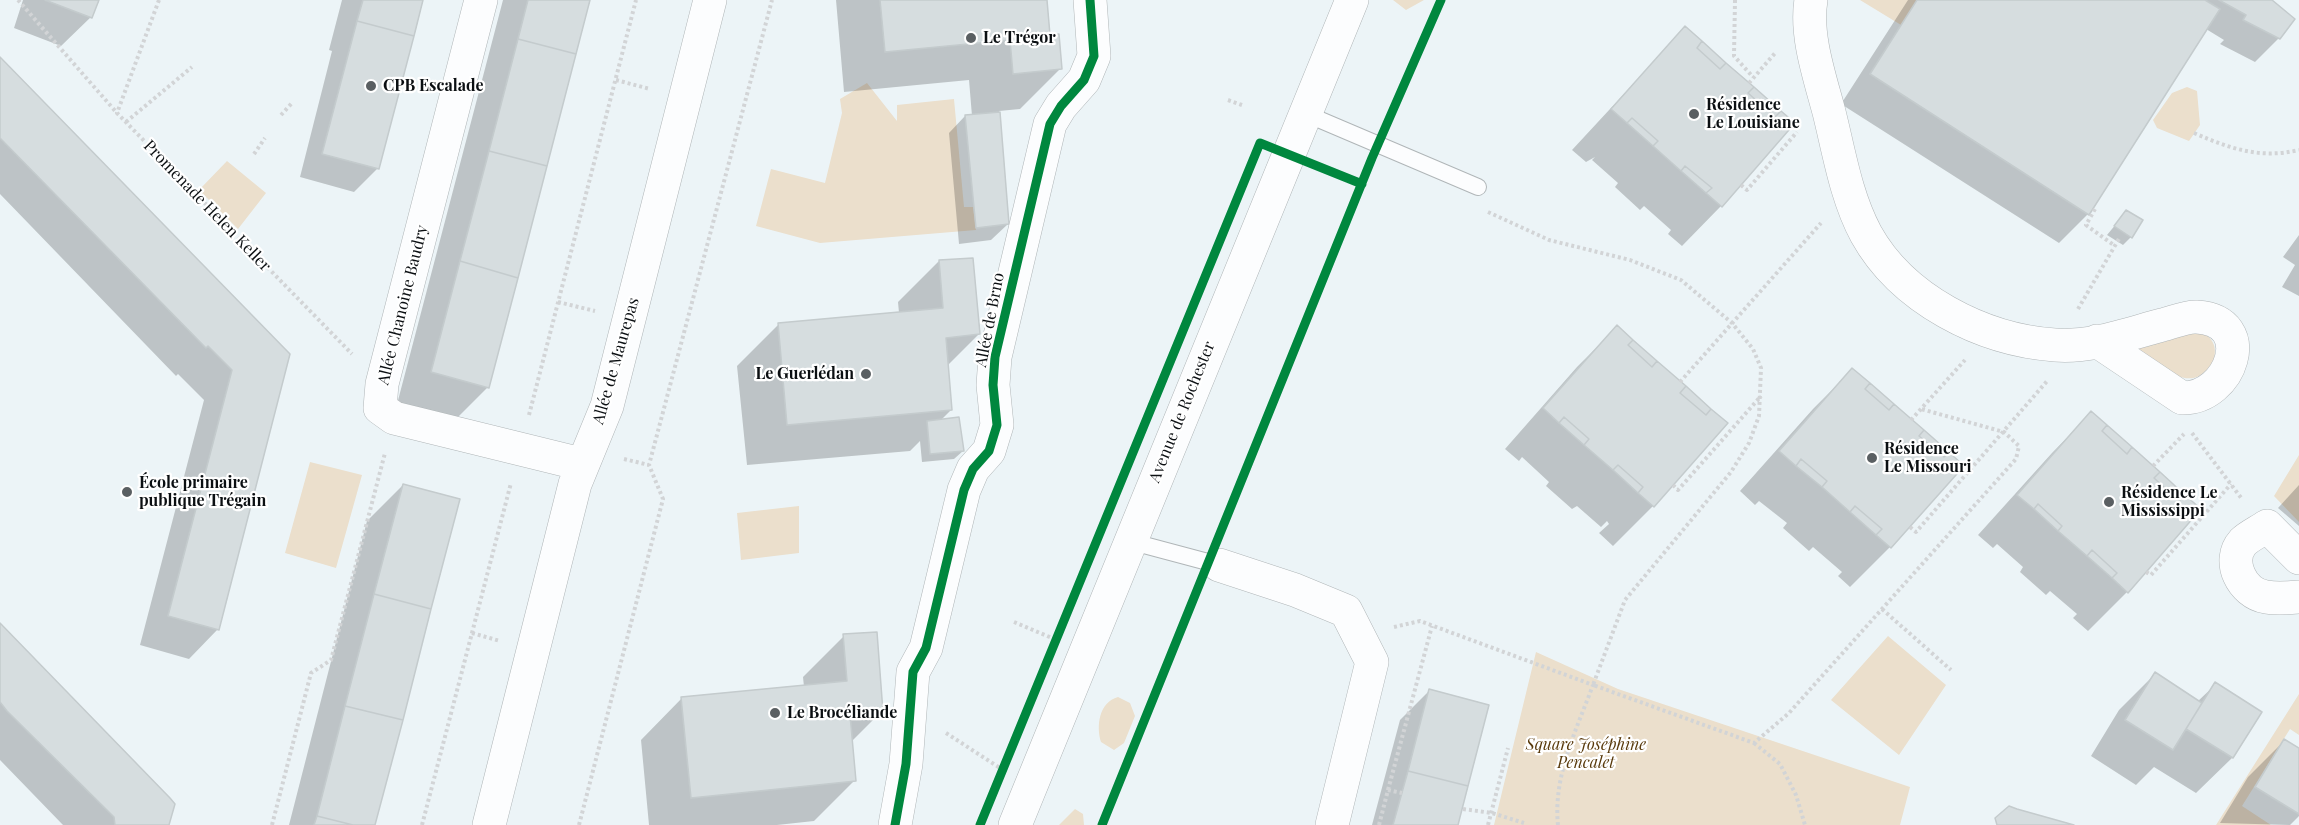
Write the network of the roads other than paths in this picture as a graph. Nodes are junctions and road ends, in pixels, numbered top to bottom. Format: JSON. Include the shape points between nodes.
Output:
{"nodes":[{"id":1,"x":481,"y":0,"type":"edge"},
{"id":2,"x":710,"y":0,"type":"edge"},
{"id":3,"x":1090,"y":0,"type":"edge"},
{"id":4,"x":1352,"y":0,"type":"edge"},
{"id":5,"x":1811,"y":0,"type":"edge"},
{"id":6,"x":1304,"y":113,"type":"junction"},
{"id":7,"x":1478,"y":187,"type":"dead end"},
{"id":8,"x":2077,"y":343,"type":"road end"},
{"id":9,"x":581,"y":464,"type":"junction"},
{"id":10,"x":1129,"y":541,"type":"junction"},
{"id":11,"x":2299,"y":558,"type":"edge"},
{"id":12,"x":1219,"y":565,"type":"joint"},
{"id":13,"x":2299,"y":597,"type":"edge"},
{"id":14,"x":489,"y":825,"type":"edge"},
{"id":15,"x":895,"y":825,"type":"edge"},
{"id":16,"x":1015,"y":825,"type":"edge"},
{"id":17,"x":1332,"y":825,"type":"edge"}],
"edges":[{"from":1,"to":9,"type":"street","name":"Allée Chanoine Baudry","via":[[382,384],[380,408],[394,418]]},
{"from":2,"to":9,"type":"street","name":"Allée de Maurepas","via":[[607,406]]},
{"from":3,"to":15,"type":"street","name":"Allée de Brno","via":[[1094,56],[1084,80],[1060,106],[1050,124],[1043,148],[995,357],[997,424],[989,451],[973,469],[964,490],[926,648],[914,672],[906,764]]},
{"from":4,"to":6,"type":"street","name":"Avenue de Rochester"},
{"from":5,"to":8,"type":"street","via":[[1813,40],[1848,190],[1866,233],[1890,268],[1956,317],[2014,339]]},
{"from":6,"to":7,"type":"lane"},
{"from":6,"to":10,"type":"street","name":"Avenue de Rochester"},
{"from":9,"to":14,"type":"street","name":"Allée de Maurepas"},
{"from":10,"to":12,"type":"lane"},
{"from":10,"to":16,"type":"street","name":"Avenue de Rochester"},
{"from":11,"to":13,"type":"street","via":[[2267,526],[2243,543],[2236,555],[2236,570],[2245,585],[2264,597]]},
{"from":12,"to":17,"type":"street","via":[[1346,611],[1372,662]]}]}
